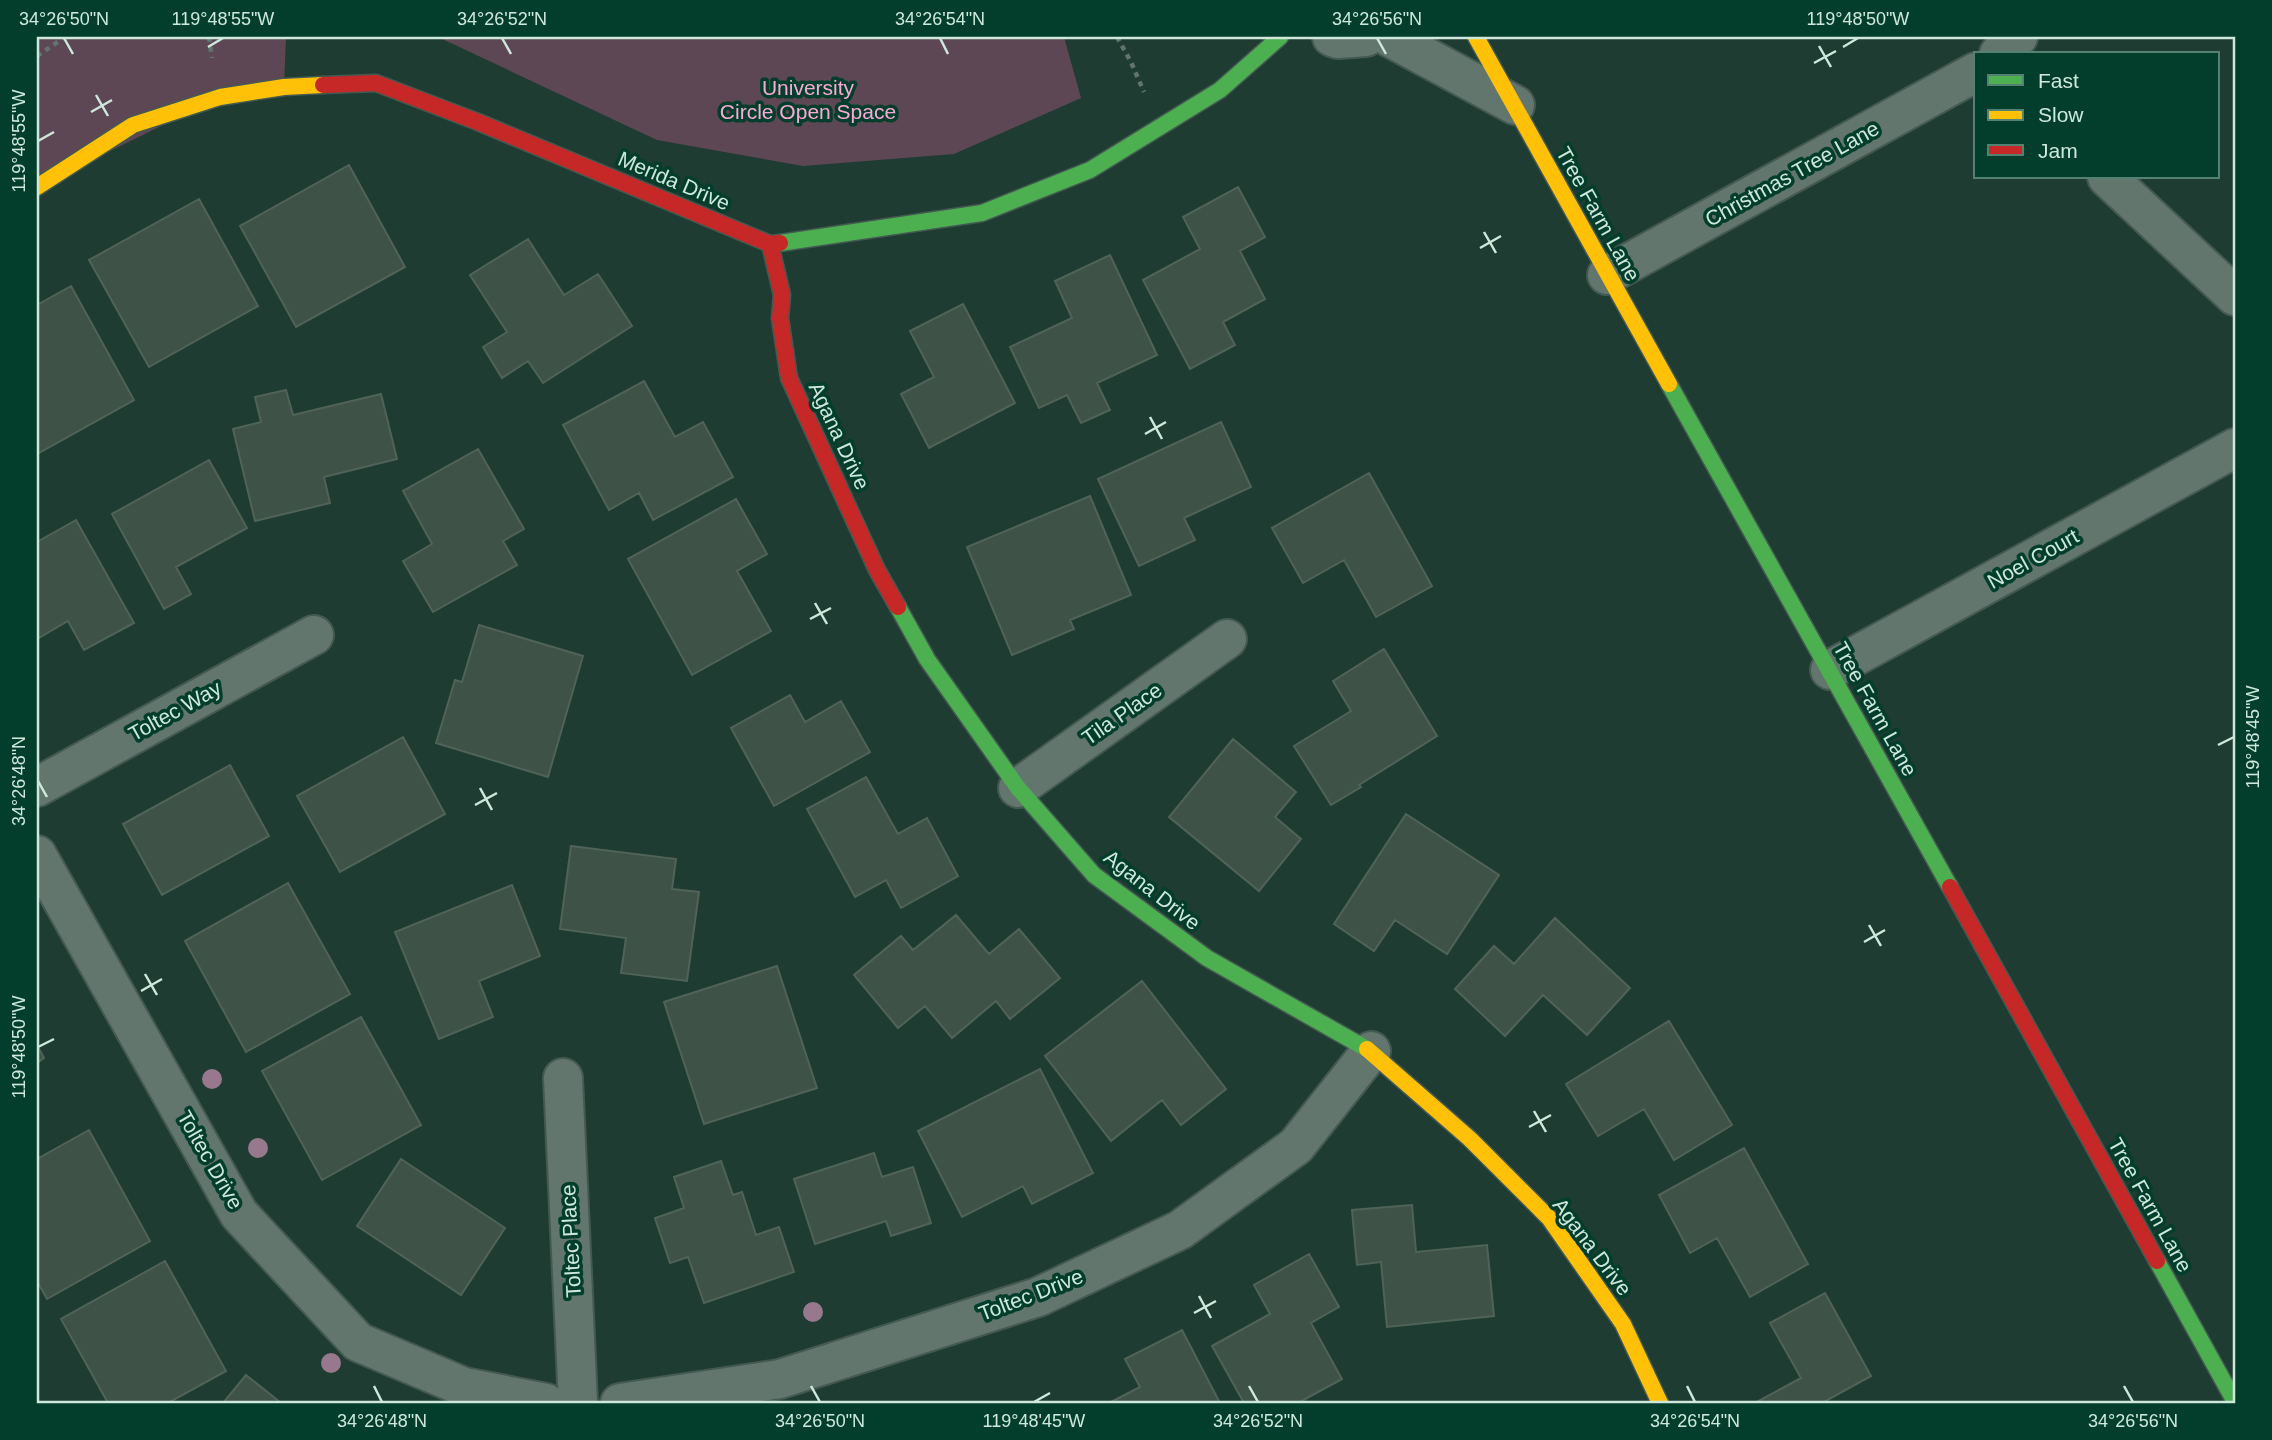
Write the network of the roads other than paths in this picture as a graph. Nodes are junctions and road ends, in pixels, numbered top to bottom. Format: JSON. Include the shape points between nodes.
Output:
{"nodes":[{"id":1,"x":1280,"y":37,"type":"edge"},
{"id":2,"x":1332,"y":37,"type":"edge"},
{"id":3,"x":1366,"y":37,"type":"edge"},
{"id":4,"x":1389,"y":37,"type":"edge"},
{"id":5,"x":1476,"y":37,"type":"edge"},
{"id":6,"x":2018,"y":37,"type":"edge"},
{"id":7,"x":2002,"y":52,"type":"edge"},
{"id":8,"x":1974,"y":73,"type":"edge"},
{"id":9,"x":1515,"y":106,"type":"junction"},
{"id":10,"x":2108,"y":178,"type":"edge"},
{"id":11,"x":37,"y":187,"type":"edge"},
{"id":12,"x":771,"y":244,"type":"junction"},
{"id":13,"x":1607,"y":275,"type":"junction"},
{"id":14,"x":2235,"y":296,"type":"edge"},
{"id":15,"x":2235,"y":448,"type":"edge"},
{"id":16,"x":314,"y":635,"type":"dead end"},
{"id":17,"x":1227,"y":639,"type":"dead end"},
{"id":18,"x":1830,"y":670,"type":"junction"},
{"id":19,"x":37,"y":787,"type":"edge"},
{"id":20,"x":1017,"y":788,"type":"junction"},
{"id":21,"x":37,"y":855,"type":"edge"},
{"id":22,"x":1371,"y":1051,"type":"junction"},
{"id":23,"x":564,"y":1078,"type":"dead end"},
{"id":24,"x":2235,"y":1402,"type":"edge"},
{"id":25,"x":547,"y":1403,"type":"edge"},
{"id":26,"x":578,"y":1403,"type":"edge"},
{"id":27,"x":620,"y":1403,"type":"edge"},
{"id":28,"x":1660,"y":1403,"type":"edge"}],
"edges":[{"from":1,"to":12,"type":"street","via":[[1220,90],[1090,170],[982,213]]},
{"from":2,"to":3,"type":"street"},
{"from":4,"to":9,"type":"street"},
{"from":5,"to":9,"type":"street","name":"Tree Farm Lane"},
{"from":6,"to":7,"type":"street"},
{"from":8,"to":13,"type":"street","name":"Christmas Tree Lane"},
{"from":9,"to":13,"type":"street","name":"Tree Farm Lane"},
{"from":10,"to":14,"type":"street"},
{"from":11,"to":12,"type":"street","name":"Merida Drive","via":[[133,125],[220,97],[284,87],[376,83]]},
{"from":12,"to":20,"type":"street","name":"Agana Drive","via":[[782,295],[779,318],[789,378],[877,570],[927,659]]},
{"from":13,"to":18,"type":"street","name":"Tree Farm Lane"},
{"from":15,"to":18,"type":"street","name":"Noel Court"},
{"from":16,"to":19,"type":"street","name":"Toltec Way"},
{"from":17,"to":20,"type":"street","name":"Tila Place"},
{"from":18,"to":24,"type":"street","name":"Tree Farm Lane"},
{"from":20,"to":22,"type":"street","name":"Agana Drive","via":[[1094,875],[1207,958]]},
{"from":21,"to":25,"type":"street","name":"Toltec Drive","via":[[239,1214],[358,1342],[464,1387]]},
{"from":22,"to":27,"type":"street","name":"Toltec Drive","via":[[1296,1146],[1180,1230],[1038,1297],[780,1379]]},
{"from":22,"to":28,"type":"street","name":"Agana Drive","via":[[1470,1139],[1549,1218],[1623,1324]]},
{"from":23,"to":26,"type":"street","name":"Toltec Place"}]}
